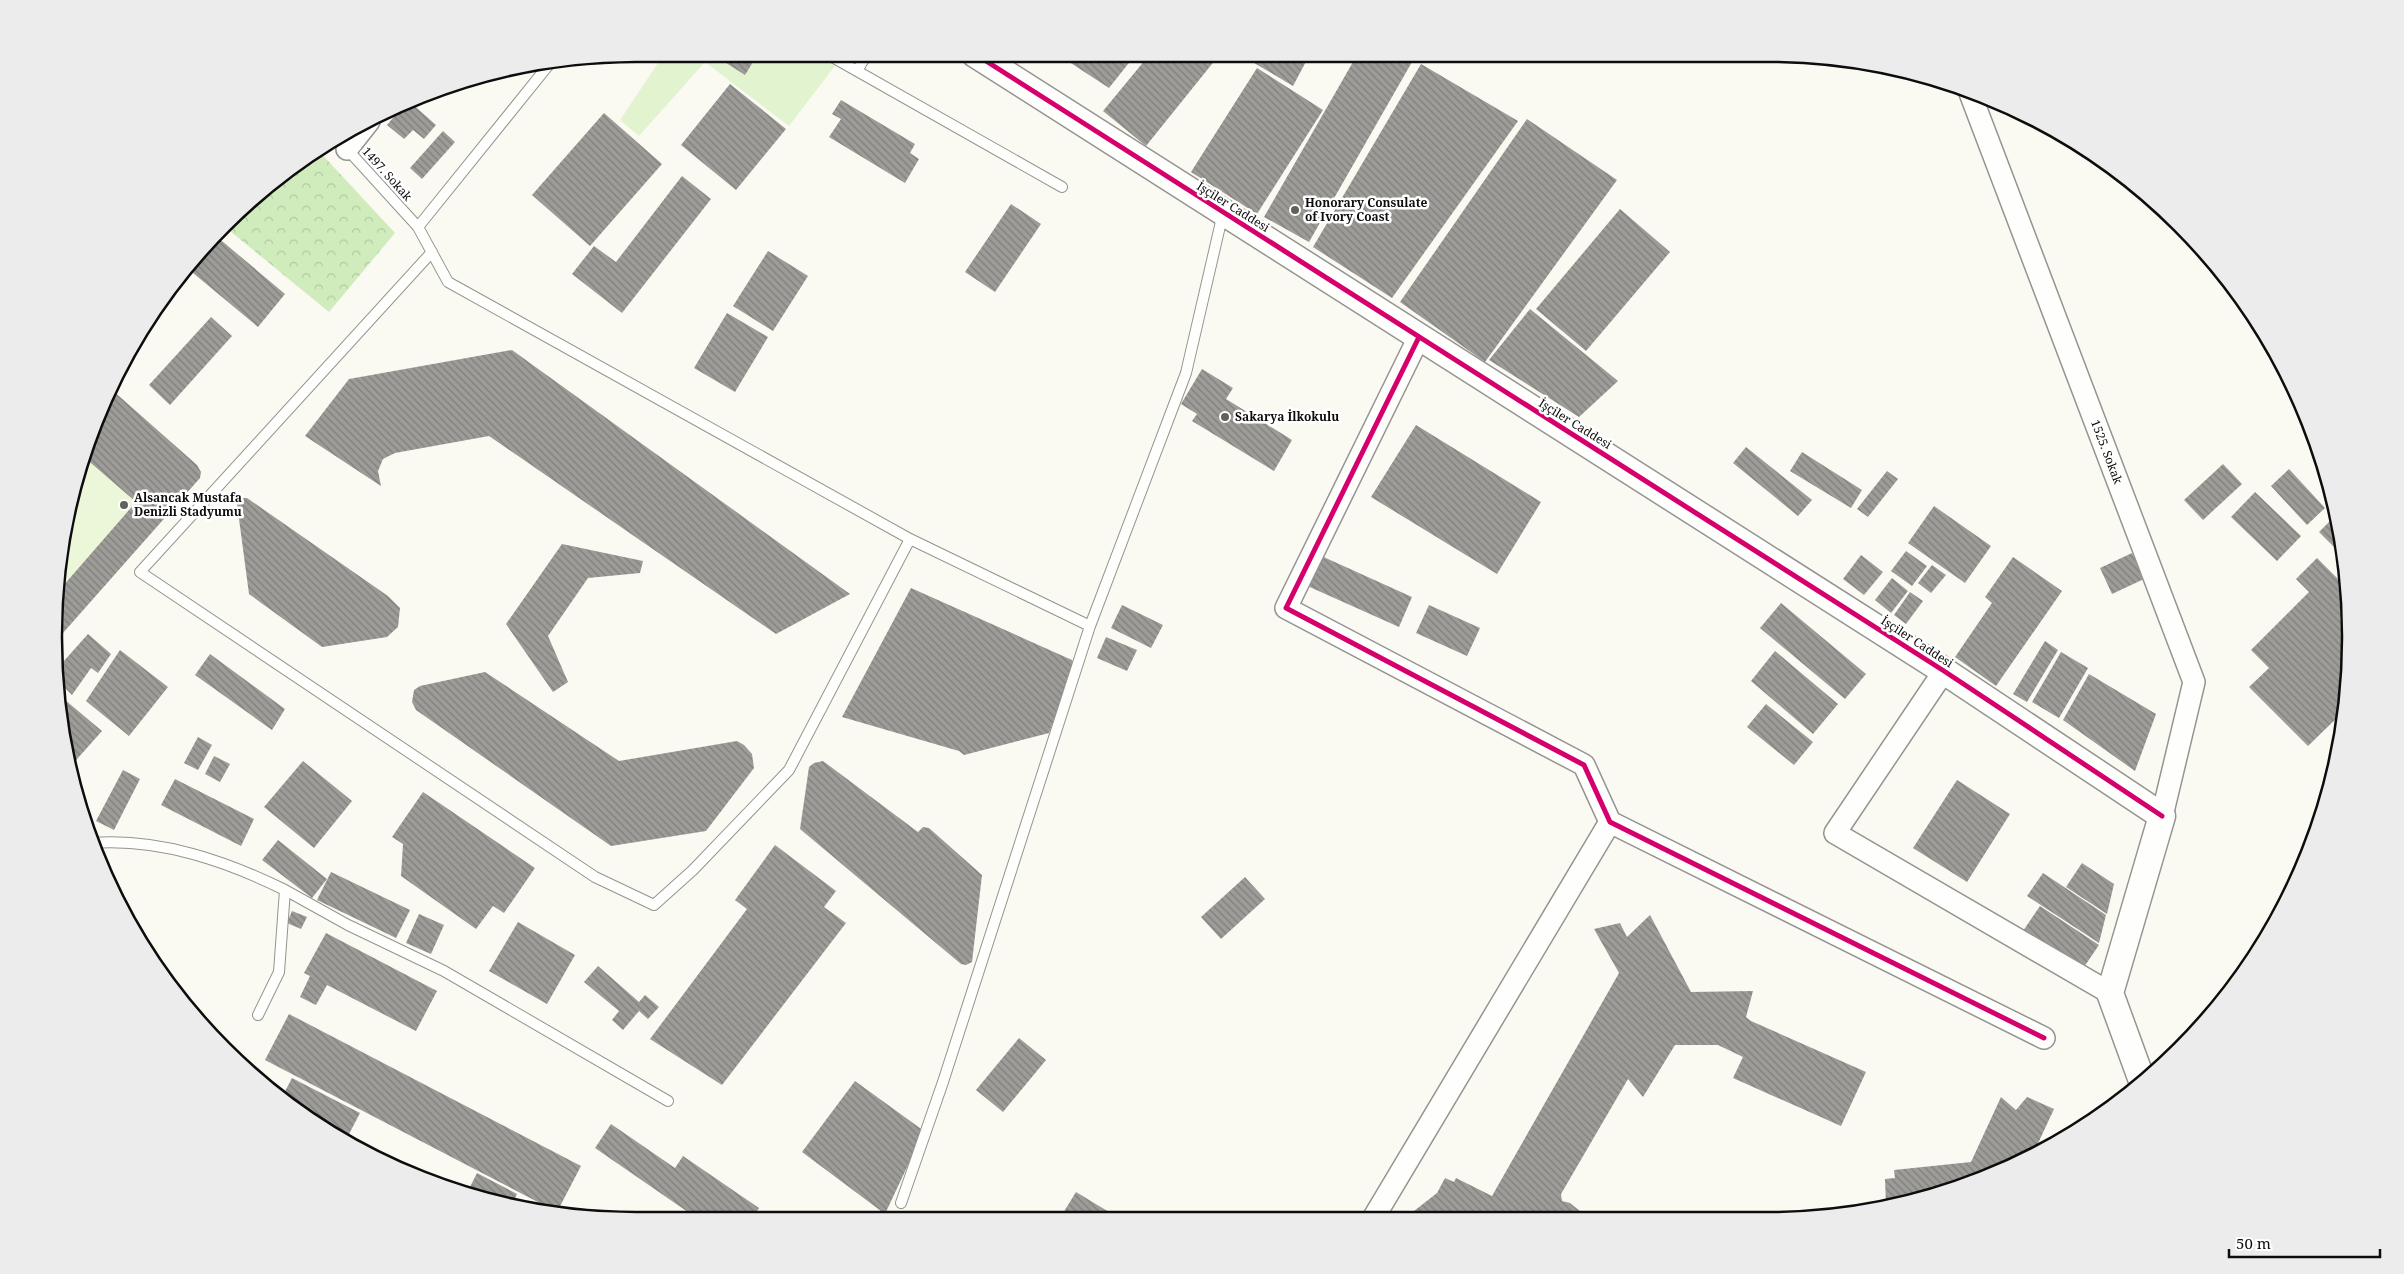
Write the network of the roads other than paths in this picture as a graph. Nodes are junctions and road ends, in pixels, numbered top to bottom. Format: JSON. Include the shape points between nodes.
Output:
{"nodes":[{"id":1,"x":841,"y":62,"type":"edge"},
{"id":2,"x":862,"y":62,"type":"edge"},
{"id":3,"x":988,"y":62,"type":"edge"},
{"id":4,"x":544,"y":70,"type":"edge"},
{"id":5,"x":857,"y":71,"type":"junction"},
{"id":6,"x":1973,"y":101,"type":"edge"},
{"id":7,"x":341,"y":144,"type":"edge"},
{"id":8,"x":1062,"y":188,"type":"dead end"},
{"id":9,"x":1224,"y":212,"type":"junction"},
{"id":10,"x":418,"y":227,"type":"junction"},
{"id":11,"x":432,"y":252,"type":"junction"},
{"id":12,"x":1419,"y":337,"type":"junction"},
{"id":13,"x":910,"y":539,"type":"junction"},
{"id":14,"x":1090,"y":626,"type":"junction"},
{"id":15,"x":1944,"y":671,"type":"junction"},
{"id":16,"x":2162,"y":816,"type":"junction"},
{"id":17,"x":1610,"y":822,"type":"junction"},
{"id":18,"x":101,"y":843,"type":"edge"},
{"id":19,"x":285,"y":890,"type":"junction"},
{"id":20,"x":2110,"y":994,"type":"junction"},
{"id":21,"x":258,"y":1015,"type":"dead end"},
{"id":22,"x":2044,"y":1038,"type":"dead end"},
{"id":23,"x":2140,"y":1074,"type":"edge"},
{"id":24,"x":668,"y":1101,"type":"dead end"},
{"id":25,"x":901,"y":1203,"type":"dead end"},
{"id":26,"x":1377,"y":1212,"type":"edge"}],
"edges":[{"from":1,"to":5,"type":"lane"},
{"from":2,"to":5,"type":"lane"},
{"from":3,"to":9,"type":"street","name":"İşçiler Caddesi"},
{"from":4,"to":10,"type":"lane"},
{"from":5,"to":8,"type":"lane"},
{"from":6,"to":16,"type":"street","name":"1525. Sokak","via":[[2194,682]]},
{"from":7,"to":10,"type":"lane","name":"1497. Sokak"},
{"from":9,"to":12,"type":"street","name":"İşçiler Caddesi"},
{"from":9,"to":14,"type":"lane","via":[[1186,373]]},
{"from":10,"to":11,"type":"lane","name":"1497. Sokak"},
{"from":11,"to":13,"type":"lane","name":"1497. Sokak","via":[[448,282]]},
{"from":11,"to":13,"type":"lane","via":[[140,572],[595,877],[654,905],[693,870],[789,770]]},
{"from":12,"to":15,"type":"street","name":"İşçiler Caddesi"},
{"from":12,"to":17,"type":"street","via":[[1286,608],[1584,765]]},
{"from":13,"to":14,"type":"lane","name":"1497. Sokak"},
{"from":14,"to":25,"type":"lane"},
{"from":15,"to":16,"type":"street","name":"İşçiler Caddesi"},
{"from":15,"to":20,"type":"street","via":[[1835,832]]},
{"from":16,"to":20,"type":"street"},
{"from":17,"to":22,"type":"street"},
{"from":17,"to":26,"type":"street"},
{"from":18,"to":19,"type":"lane","via":[[161,845],[248,872]]},
{"from":19,"to":21,"type":"lane","via":[[279,972]]},
{"from":19,"to":24,"type":"lane","via":[[348,925],[444,971]]},
{"from":20,"to":23,"type":"street"}]}
